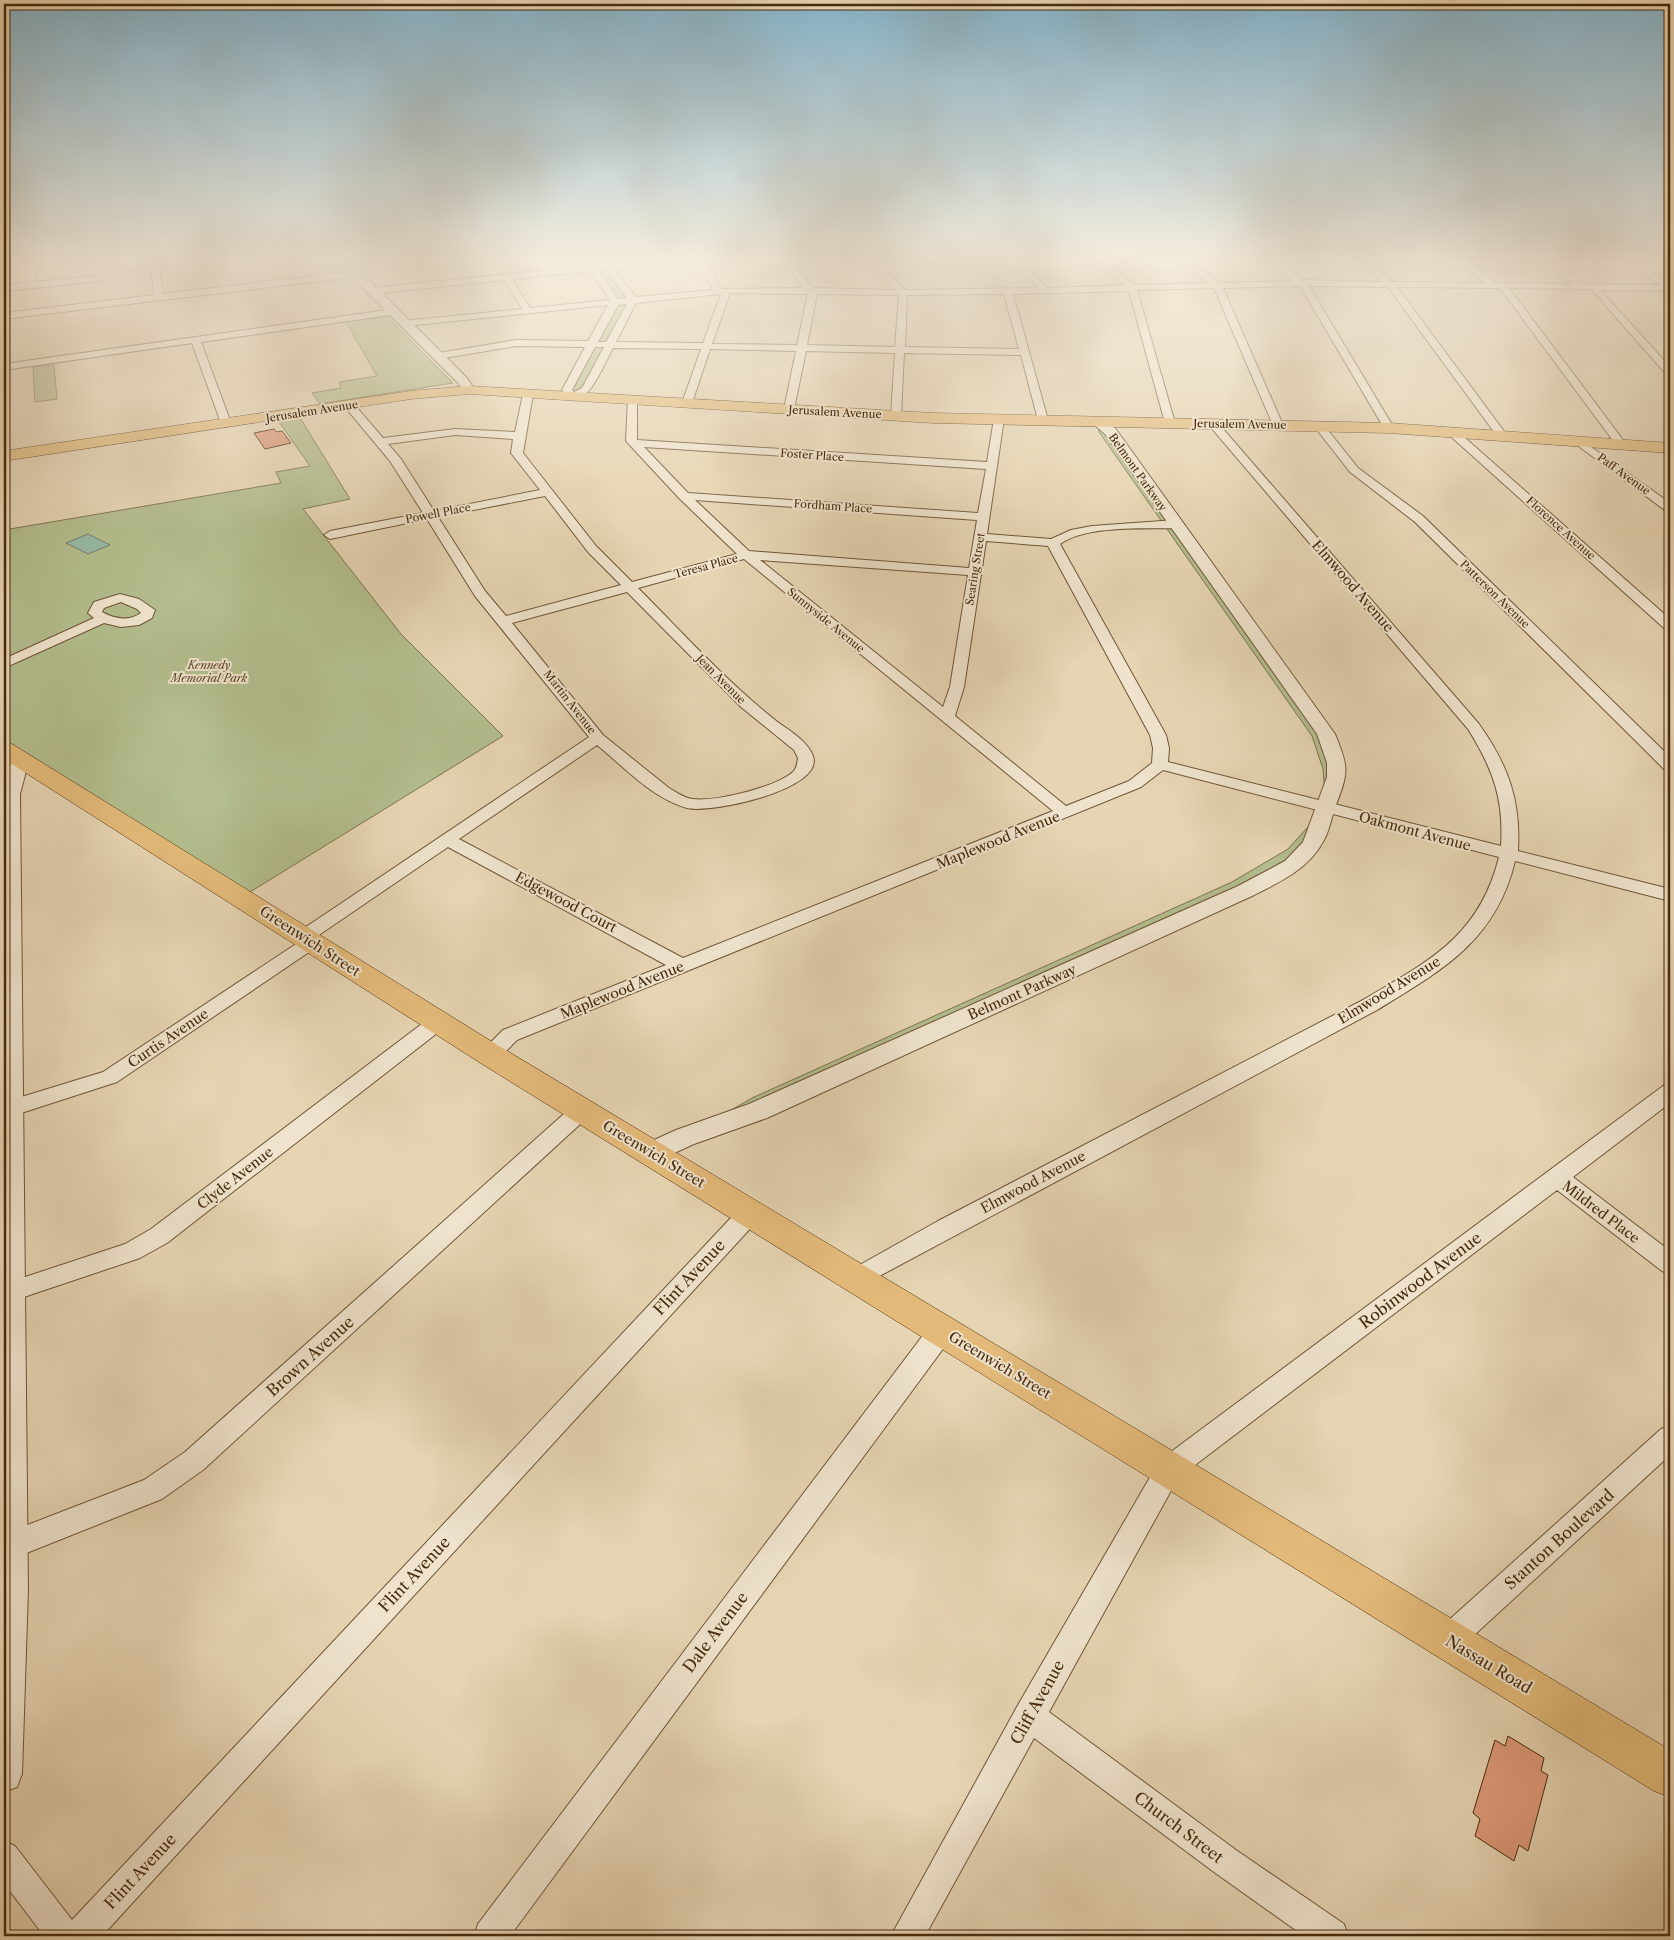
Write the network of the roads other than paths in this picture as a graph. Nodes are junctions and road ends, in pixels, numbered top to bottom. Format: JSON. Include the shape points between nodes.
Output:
{"nodes":[{"id":1,"x":803,"y":348,"type":"edge"},
{"id":2,"x":135,"y":349,"type":"edge"},
{"id":3,"x":199,"y":349,"type":"edge"},
{"id":4,"x":432,"y":349,"type":"edge"},
{"id":5,"x":483,"y":349,"type":"edge"},
{"id":6,"x":590,"y":349,"type":"edge"},
{"id":7,"x":608,"y":349,"type":"edge"},
{"id":8,"x":706,"y":349,"type":"edge"},
{"id":9,"x":829,"y":349,"type":"edge"},
{"id":10,"x":1024,"y":349,"type":"edge"},
{"id":11,"x":1149,"y":349,"type":"edge"},
{"id":12,"x":1245,"y":349,"type":"edge"},
{"id":13,"x":1341,"y":349,"type":"edge"},
{"id":14,"x":1438,"y":349,"type":"edge"},
{"id":15,"x":1547,"y":349,"type":"edge"},
{"id":16,"x":1648,"y":349,"type":"edge"},
{"id":17,"x":899,"y":350,"type":"junction"},
{"id":18,"x":1025,"y":352,"type":"junction"},
{"id":19,"x":439,"y":356,"type":"junction"},
{"id":20,"x":4,"y":367,"type":"edge"},
{"id":21,"x":1670,"y":373,"type":"edge"},
{"id":22,"x":469,"y":390,"type":"junction"},
{"id":23,"x":528,"y":394,"type":"junction"},
{"id":24,"x":573,"y":397,"type":"junction"},
{"id":25,"x":632,"y":400,"type":"junction"},
{"id":26,"x":687,"y":403,"type":"junction"},
{"id":27,"x":349,"y":405,"type":"junction"},
{"id":28,"x":789,"y":409,"type":"junction"},
{"id":29,"x":896,"y":415,"type":"junction"},
{"id":30,"x":999,"y":419,"type":"junction"},
{"id":31,"x":1044,"y":420,"type":"junction"},
{"id":32,"x":1097,"y":422,"type":"junction"},
{"id":33,"x":1170,"y":423,"type":"junction"},
{"id":34,"x":226,"y":424,"type":"junction"},
{"id":35,"x":1213,"y":424,"type":"junction"},
{"id":36,"x":1278,"y":425,"type":"junction"},
{"id":37,"x":1319,"y":426,"type":"junction"},
{"id":38,"x":1388,"y":428,"type":"junction"},
{"id":39,"x":1451,"y":431,"type":"junction"},
{"id":40,"x":1501,"y":434,"type":"junction"},
{"id":41,"x":519,"y":436,"type":"junction"},
{"id":42,"x":1577,"y":440,"type":"junction"},
{"id":43,"x":380,"y":442,"type":"junction"},
{"id":44,"x":634,"y":443,"type":"junction"},
{"id":45,"x":1621,"y":444,"type":"junction"},
{"id":46,"x":1670,"y":448,"type":"edge"},
{"id":47,"x":4,"y":456,"type":"edge"},
{"id":48,"x":991,"y":466,"type":"junction"},
{"id":49,"x":547,"y":492,"type":"junction"},
{"id":50,"x":683,"y":496,"type":"junction"},
{"id":51,"x":1670,"y":508,"type":"edge"},
{"id":52,"x":430,"y":515,"type":"junction"},
{"id":53,"x":983,"y":517,"type":"junction"},
{"id":54,"x":1170,"y":525,"type":"junction"},
{"id":55,"x":330,"y":535,"type":"dead end"},
{"id":56,"x":980,"y":537,"type":"junction"},
{"id":57,"x":1054,"y":543,"type":"junction"},
{"id":58,"x":746,"y":555,"type":"junction"},
{"id":59,"x":974,"y":572,"type":"junction"},
{"id":60,"x":629,"y":588,"type":"junction"},
{"id":61,"x":104,"y":618,"type":"dead end"},
{"id":62,"x":504,"y":621,"type":"junction"},
{"id":63,"x":1670,"y":626,"type":"edge"},
{"id":64,"x":4,"y":664,"type":"edge"},
{"id":65,"x":957,"y":687,"type":"junction"},
{"id":66,"x":913,"y":690,"type":"junction"},
{"id":67,"x":947,"y":718,"type":"junction"},
{"id":68,"x":598,"y":738,"type":"junction"},
{"id":69,"x":12,"y":754,"type":"edge"},
{"id":70,"x":1160,"y":764,"type":"junction"},
{"id":71,"x":1670,"y":766,"type":"edge"},
{"id":72,"x":7,"y":794,"type":"edge"},
{"id":73,"x":1326,"y":807,"type":"junction"},
{"id":74,"x":1065,"y":813,"type":"junction"},
{"id":75,"x":448,"y":840,"type":"junction"},
{"id":76,"x":1510,"y":856,"type":"junction"},
{"id":77,"x":1670,"y":895,"type":"edge"},
{"id":78,"x":6,"y":908,"type":"edge"},
{"id":79,"x":308,"y":939,"type":"junction"},
{"id":80,"x":684,"y":966,"type":"junction"},
{"id":81,"x":438,"y":1022,"type":"junction"},
{"id":82,"x":489,"y":1054,"type":"junction"},
{"id":83,"x":8,"y":1060,"type":"edge"},
{"id":84,"x":1670,"y":1092,"type":"edge"},
{"id":85,"x":12,"y":1108,"type":"junction"},
{"id":86,"x":582,"y":1110,"type":"junction"},
{"id":87,"x":652,"y":1152,"type":"junction"},
{"id":88,"x":1556,"y":1177,"type":"junction"},
{"id":89,"x":750,"y":1212,"type":"junction"},
{"id":90,"x":7,"y":1249,"type":"edge"},
{"id":91,"x":1670,"y":1264,"type":"edge"},
{"id":92,"x":857,"y":1278,"type":"junction"},
{"id":93,"x":9,"y":1292,"type":"junction"},
{"id":94,"x":942,"y":1330,"type":"junction"},
{"id":95,"x":1670,"y":1438,"type":"edge"},
{"id":96,"x":1169,"y":1469,"type":"junction"},
{"id":97,"x":7,"y":1547,"type":"edge"},
{"id":98,"x":1308,"y":1554,"type":"joint"},
{"id":99,"x":1449,"y":1639,"type":"junction"},
{"id":100,"x":1029,"y":1716,"type":"junction"},
{"id":101,"x":4,"y":1774,"type":"edge"},
{"id":102,"x":1670,"y":1775,"type":"edge"},
{"id":103,"x":4,"y":1857,"type":"edge"},
{"id":104,"x":64,"y":1936,"type":"edge"},
{"id":105,"x":80,"y":1936,"type":"edge"},
{"id":106,"x":490,"y":1936,"type":"edge"},
{"id":107,"x":907,"y":1936,"type":"edge"},
{"id":108,"x":1332,"y":1936,"type":"edge"}],
"edges":[{"from":1,"to":28,"type":"street"},
{"from":2,"to":20,"type":"street"},
{"from":3,"to":34,"type":"street"},
{"from":4,"to":19,"type":"street"},
{"from":5,"to":19,"type":"street"},
{"from":6,"to":24,"type":"street","via":[[567,390]]},
{"from":7,"to":24,"type":"street","via":[[586,390]]},
{"from":8,"to":26,"type":"street"},
{"from":9,"to":17,"type":"street"},
{"from":10,"to":18,"type":"street"},
{"from":11,"to":33,"type":"street"},
{"from":12,"to":36,"type":"street"},
{"from":13,"to":38,"type":"street"},
{"from":14,"to":40,"type":"street"},
{"from":15,"to":45,"type":"street"},
{"from":16,"to":21,"type":"street"},
{"from":17,"to":18,"type":"street"},
{"from":17,"to":29,"type":"street"},
{"from":18,"to":31,"type":"street"},
{"from":19,"to":22,"type":"street"},
{"from":22,"to":23,"type":"main road","name":"Jerusalem Avenue"},
{"from":22,"to":27,"type":"main road","name":"Jerusalem Avenue"},
{"from":23,"to":24,"type":"main road","name":"Jerusalem Avenue"},
{"from":23,"to":41,"type":"street","name":"Jean Avenue"},
{"from":24,"to":25,"type":"main road","name":"Jerusalem Avenue"},
{"from":25,"to":26,"type":"main road","name":"Jerusalem Avenue"},
{"from":25,"to":44,"type":"street","via":[[629,436]]},
{"from":26,"to":28,"type":"main road","name":"Jerusalem Avenue"},
{"from":27,"to":34,"type":"main road","name":"Jerusalem Avenue"},
{"from":27,"to":43,"type":"street","name":"Martin Avenue"},
{"from":28,"to":29,"type":"main road","name":"Jerusalem Avenue"},
{"from":29,"to":30,"type":"main road","name":"Jerusalem Avenue"},
{"from":30,"to":31,"type":"main road","name":"Jerusalem Avenue"},
{"from":30,"to":48,"type":"street","name":"Searing Street"},
{"from":31,"to":32,"type":"main road","name":"Jerusalem Avenue"},
{"from":32,"to":33,"type":"main road","name":"Jerusalem Avenue"},
{"from":32,"to":54,"type":"street","name":"Belmont Parkway","via":[[1099,432],[1131,469]]},
{"from":33,"to":35,"type":"main road","name":"Jerusalem Avenue"},
{"from":34,"to":47,"type":"main road","name":"Jerusalem Avenue"},
{"from":35,"to":36,"type":"main road","name":"Jerusalem Avenue"},
{"from":35,"to":76,"type":"street","name":"Elmwood Avenue","via":[[1474,727],[1497,765],[1508,797]]},
{"from":36,"to":37,"type":"main road","name":"Jerusalem Avenue"},
{"from":37,"to":38,"type":"main road","name":"Jerusalem Avenue"},
{"from":37,"to":71,"type":"street","name":"Patterson Avenue","via":[[1354,470],[1419,519]]},
{"from":38,"to":39,"type":"main road","name":"Jerusalem Avenue"},
{"from":39,"to":40,"type":"main road","name":"Jerusalem Avenue"},
{"from":39,"to":63,"type":"street","name":"Florence Avenue"},
{"from":40,"to":42,"type":"main road","name":"Jerusalem Avenue"},
{"from":41,"to":43,"type":"street","via":[[450,433]]},
{"from":41,"to":49,"type":"street","name":"Jean Avenue","via":[[517,453]]},
{"from":42,"to":45,"type":"main road","name":"Jerusalem Avenue"},
{"from":42,"to":51,"type":"street","name":"Paff Avenue"},
{"from":43,"to":52,"type":"street","name":"Martin Avenue","via":[[404,472]]},
{"from":44,"to":48,"type":"street","name":"Foster Place"},
{"from":44,"to":50,"type":"street","name":"Sunnyside Avenue"},
{"from":45,"to":46,"type":"main road","name":"Jerusalem Avenue"},
{"from":48,"to":53,"type":"street","name":"Searing Street"},
{"from":49,"to":52,"type":"street","name":"Powell Place"},
{"from":49,"to":60,"type":"street","name":"Jean Avenue","via":[[592,549]]},
{"from":50,"to":53,"type":"street","name":"Fordham Place"},
{"from":50,"to":58,"type":"street","name":"Sunnyside Avenue"},
{"from":52,"to":55,"type":"street","name":"Powell Place"},
{"from":52,"to":62,"type":"street","name":"Martin Avenue","via":[[468,578]]},
{"from":53,"to":56,"type":"street","name":"Searing Street"},
{"from":54,"to":57,"type":"street","via":[[1082,531],[1064,535]]},
{"from":54,"to":73,"type":"street","name":"Belmont Parkway","via":[[1291,695],[1319,752]]},
{"from":56,"to":57,"type":"street"},
{"from":56,"to":59,"type":"street","name":"Searing Street"},
{"from":57,"to":70,"type":"street","via":[[1158,735]]},
{"from":58,"to":59,"type":"street","name":"Teresa Place"},
{"from":58,"to":60,"type":"street","name":"Teresa Place"},
{"from":58,"to":66,"type":"street","name":"Sunnyside Avenue"},
{"from":59,"to":65,"type":"street","name":"Searing Street"},
{"from":60,"to":62,"type":"street","name":"Teresa Place"},
{"from":60,"to":68,"type":"street","name":"Jean Avenue","via":[[746,704],[800,747],[805,754],[805,766],[799,775],[783,785],[726,802],[692,804],[663,790]]},
{"from":61,"to":64,"type":"street"},
{"from":62,"to":68,"type":"street","name":"Martin Avenue"},
{"from":65,"to":66,"type":"street","via":[[938,693]]},
{"from":65,"to":67,"type":"street","name":"Searing Street"},
{"from":66,"to":67,"type":"street","name":"Sunnyside Avenue"},
{"from":67,"to":74,"type":"street","name":"Sunnyside Avenue"},
{"from":68,"to":75,"type":"street","name":"Martin Avenue"},
{"from":69,"to":72,"type":"street"},
{"from":69,"to":79,"type":"main road","name":"Greenwich Street"},
{"from":70,"to":73,"type":"street","name":"Oakmont Avenue"},
{"from":70,"to":74,"type":"street","name":"Maplewood Avenue","via":[[1135,784]]},
{"from":72,"to":78,"type":"street"},
{"from":73,"to":76,"type":"street","name":"Oakmont Avenue"},
{"from":73,"to":87,"type":"street","name":"Belmont Parkway","via":[[1312,844],[1304,855],[1279,873],[1238,886],[912,1034],[758,1111]]},
{"from":74,"to":80,"type":"street","name":"Maplewood Avenue"},
{"from":75,"to":79,"type":"street","name":"Martin Avenue"},
{"from":75,"to":80,"type":"street","name":"Edgewood Court"},
{"from":76,"to":77,"type":"street","name":"Oakmont Avenue"},
{"from":76,"to":92,"type":"street","name":"Elmwood Avenue","via":[[1503,879],[1485,914],[1435,966],[1370,1005]]},
{"from":78,"to":83,"type":"street"},
{"from":79,"to":81,"type":"main road","name":"Greenwich Street"},
{"from":79,"to":85,"type":"street","name":"Curtis Avenue","via":[[110,1077]]},
{"from":80,"to":82,"type":"street","name":"Maplewood Avenue","via":[[510,1035]]},
{"from":81,"to":82,"type":"main road","name":"Greenwich Street"},
{"from":81,"to":93,"type":"street","name":"Clyde Avenue","via":[[159,1236],[132,1251]]},
{"from":82,"to":86,"type":"main road","name":"Greenwich Street"},
{"from":83,"to":85,"type":"street"},
{"from":84,"to":88,"type":"street","name":"Robinwood Avenue"},
{"from":85,"to":90,"type":"street"},
{"from":86,"to":87,"type":"main road","name":"Greenwich Street"},
{"from":86,"to":97,"type":"street","name":"Brown Avenue","via":[[194,1461],[153,1490]]},
{"from":87,"to":89,"type":"main road","name":"Greenwich Street"},
{"from":88,"to":91,"type":"street","name":"Mildred Place"},
{"from":88,"to":96,"type":"street","name":"Robinwood Avenue"},
{"from":89,"to":92,"type":"main road","name":"Greenwich Street"},
{"from":89,"to":105,"type":"street","name":"Flint Avenue"},
{"from":90,"to":93,"type":"street"},
{"from":92,"to":94,"type":"main road","name":"Greenwich Street"},
{"from":93,"to":97,"type":"street"},
{"from":94,"to":96,"type":"main road","name":"Greenwich Street"},
{"from":94,"to":106,"type":"street","name":"Dale Avenue"},
{"from":95,"to":99,"type":"street","name":"Stanton Boulevard"},
{"from":96,"to":98,"type":"main road","name":"Greenwich Street"},
{"from":96,"to":100,"type":"street","name":"Cliff Avenue"},
{"from":97,"to":101,"type":"street","via":[[11,1590]]},
{"from":98,"to":99,"type":"main road","name":"Nassau Road"},
{"from":99,"to":102,"type":"main road","name":"Nassau Road"},
{"from":100,"to":107,"type":"street","name":"Cliff Avenue"},
{"from":100,"to":108,"type":"street","name":"Church Street"},
{"from":103,"to":104,"type":"street"}]}
